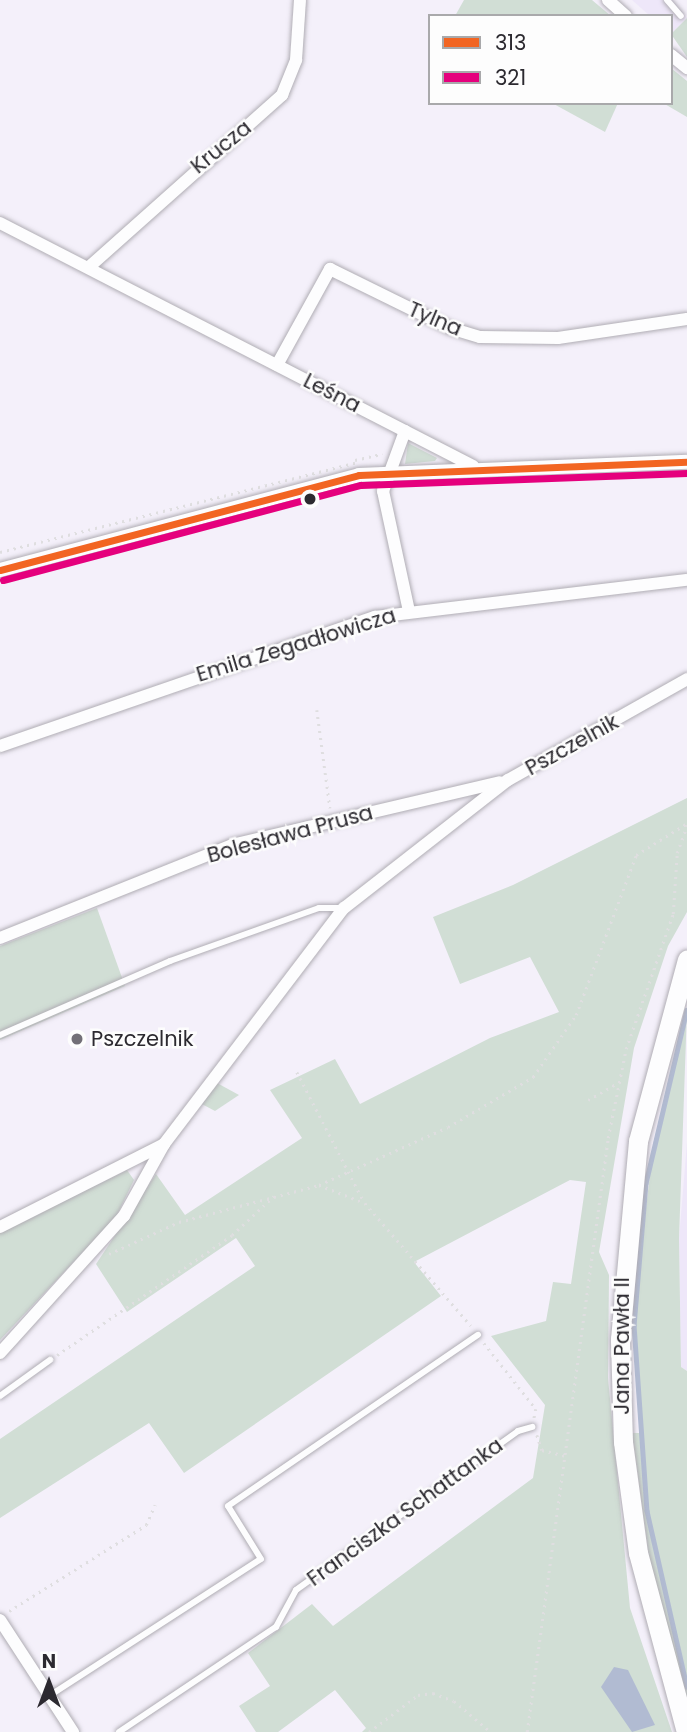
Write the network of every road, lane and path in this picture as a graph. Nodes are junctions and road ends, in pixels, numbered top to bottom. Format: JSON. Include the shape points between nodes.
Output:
{"nodes":[{"id":1,"x":300,"y":0,"type":"edge"},
{"id":2,"x":608,"y":0,"type":"edge"},
{"id":3,"x":667,"y":0,"type":"edge"},
{"id":4,"x":624,"y":14,"type":"edge"},
{"id":5,"x":681,"y":16,"type":"dead end"},
{"id":6,"x":673,"y":57,"type":"edge"},
{"id":7,"x":687,"y":68,"type":"edge"},
{"id":8,"x":0,"y":223,"type":"edge"},
{"id":9,"x":89,"y":267,"type":"junction"},
{"id":10,"x":687,"y":319,"type":"edge"},
{"id":11,"x":279,"y":360,"type":"junction"},
{"id":12,"x":405,"y":430,"type":"junction"},
{"id":13,"x":391,"y":446,"type":"dead end"},
{"id":14,"x":355,"y":460,"type":"junction"},
{"id":15,"x":687,"y":462,"type":"edge"},
{"id":16,"x":474,"y":466,"type":"junction"},
{"id":17,"x":387,"y":472,"type":"junction"},
{"id":18,"x":359,"y":475,"type":"junction"},
{"id":19,"x":0,"y":552,"type":"edge"},
{"id":20,"x":0,"y":570,"type":"edge"},
{"id":21,"x":687,"y":580,"type":"edge"},
{"id":22,"x":408,"y":611,"type":"junction"},
{"id":23,"x":687,"y":680,"type":"edge"},
{"id":24,"x":317,"y":710,"type":"dead end"},
{"id":25,"x":0,"y":746,"type":"edge"},
{"id":26,"x":508,"y":780,"type":"junction"},
{"id":27,"x":331,"y":822,"type":"junction"},
{"id":28,"x":687,"y":824,"type":"edge"},
{"id":29,"x":344,"y":908,"type":"junction"},
{"id":30,"x":0,"y":938,"type":"edge"},
{"id":31,"x":687,"y":960,"type":"edge"},
{"id":32,"x":0,"y":1035,"type":"edge"},
{"id":33,"x":297,"y":1072,"type":"dead end"},
{"id":34,"x":620,"y":1082,"type":"junction"},
{"id":35,"x":589,"y":1100,"type":"dead end"},
{"id":36,"x":164,"y":1144,"type":"junction"},
{"id":37,"x":346,"y":1172,"type":"junction"},
{"id":38,"x":319,"y":1185,"type":"junction"},
{"id":39,"x":276,"y":1194,"type":"junction"},
{"id":40,"x":366,"y":1203,"type":"junction"},
{"id":41,"x":0,"y":1227,"type":"edge"},
{"id":42,"x":83,"y":1265,"type":"junction"},
{"id":43,"x":478,"y":1335,"type":"junction"},
{"id":44,"x":0,"y":1353,"type":"edge"},
{"id":45,"x":50,"y":1360,"type":"joint"},
{"id":46,"x":0,"y":1396,"type":"edge"},
{"id":47,"x":532,"y":1427,"type":"junction"},
{"id":48,"x":566,"y":1456,"type":"junction"},
{"id":49,"x":155,"y":1505,"type":"dead end"},
{"id":50,"x":0,"y":1618,"type":"edge"},
{"id":51,"x":49,"y":1696,"type":"junction"},
{"id":52,"x":73,"y":1732,"type":"edge"},
{"id":53,"x":119,"y":1732,"type":"edge"},
{"id":54,"x":369,"y":1732,"type":"edge"},
{"id":55,"x":491,"y":1732,"type":"edge"},
{"id":56,"x":527,"y":1732,"type":"edge"},
{"id":57,"x":686,"y":1732,"type":"edge"}],
"edges":[{"from":1,"to":9,"type":"street","name":"Krucza","via":[[296,60],[282,95]]},
{"from":2,"to":4,"type":"street"},
{"from":3,"to":5,"type":"lane"},
{"from":6,"to":7,"type":"street"},
{"from":8,"to":9,"type":"street","name":"Leśna"},
{"from":9,"to":11,"type":"street","name":"Leśna"},
{"from":10,"to":11,"type":"street","name":"Tylna","via":[[558,338],[480,337],[330,269]]},
{"from":11,"to":12,"type":"street","name":"Leśna"},
{"from":12,"to":16,"type":"street","name":"Leśna"},
{"from":12,"to":17,"type":"street"},
{"from":13,"to":14,"type":"path"},
{"from":14,"to":18,"type":"path"},
{"from":14,"to":19,"type":"path"},
{"from":15,"to":16,"type":"street","name":"Leśna"},
{"from":16,"to":17,"type":"street"},
{"from":17,"to":18,"type":"street"},
{"from":17,"to":22,"type":"street","via":[[383,491]]},
{"from":18,"to":20,"type":"street"},
{"from":21,"to":22,"type":"street","name":"Emila Zegadłowicza"},
{"from":22,"to":25,"type":"street","name":"Emila Zegadłowicza","via":[[312,636]]},
{"from":23,"to":26,"type":"street","name":"Pszczelnik"},
{"from":24,"to":27,"type":"path"},
{"from":26,"to":27,"type":"street","name":"Bolesława Prusa"},
{"from":26,"to":29,"type":"street","name":"Pszczelnik"},
{"from":27,"to":30,"type":"street","name":"Bolesława Prusa","via":[[232,845]]},
{"from":28,"to":34,"type":"path","via":[[677,853],[673,914],[645,983]]},
{"from":28,"to":37,"type":"path","via":[[636,856],[601,936],[596,972],[546,1064],[526,1084],[465,1118]]},
{"from":29,"to":32,"type":"lane","via":[[319,908],[170,961]]},
{"from":29,"to":36,"type":"street","name":"Pszczelnik"},
{"from":31,"to":57,"type":"main road","name":"Jana Pawła II","via":[[638,1141],[620,1339],[623,1443],[638,1553]]},
{"from":33,"to":37,"type":"path"},
{"from":34,"to":35,"type":"path"},
{"from":34,"to":48,"type":"path"},
{"from":36,"to":41,"type":"street","name":"Pszczelnik"},
{"from":36,"to":42,"type":"street","via":[[124,1216]]},
{"from":37,"to":38,"type":"path"},
{"from":37,"to":40,"type":"path"},
{"from":38,"to":39,"type":"path"},
{"from":38,"to":40,"type":"path"},
{"from":39,"to":42,"type":"path","via":[[164,1227]]},
{"from":39,"to":45,"type":"path","via":[[232,1235]]},
{"from":40,"to":43,"type":"path"},
{"from":42,"to":44,"type":"street"},
{"from":43,"to":47,"type":"path","via":[[536,1409]]},
{"from":43,"to":51,"type":"lane","via":[[228,1506],[261,1559]]},
{"from":45,"to":46,"type":"lane"},
{"from":47,"to":48,"type":"path","via":[[542,1450]]},
{"from":47,"to":53,"type":"lane","name":"Franciszka Schattanka","via":[[518,1431],[296,1590],[276,1627]]},
{"from":48,"to":56,"type":"path"},
{"from":49,"to":50,"type":"path","via":[[146,1525]]},
{"from":50,"to":51,"type":"street"},
{"from":51,"to":52,"type":"street"},
{"from":54,"to":55,"type":"path","via":[[418,1695],[433,1693],[454,1701]]}]}
